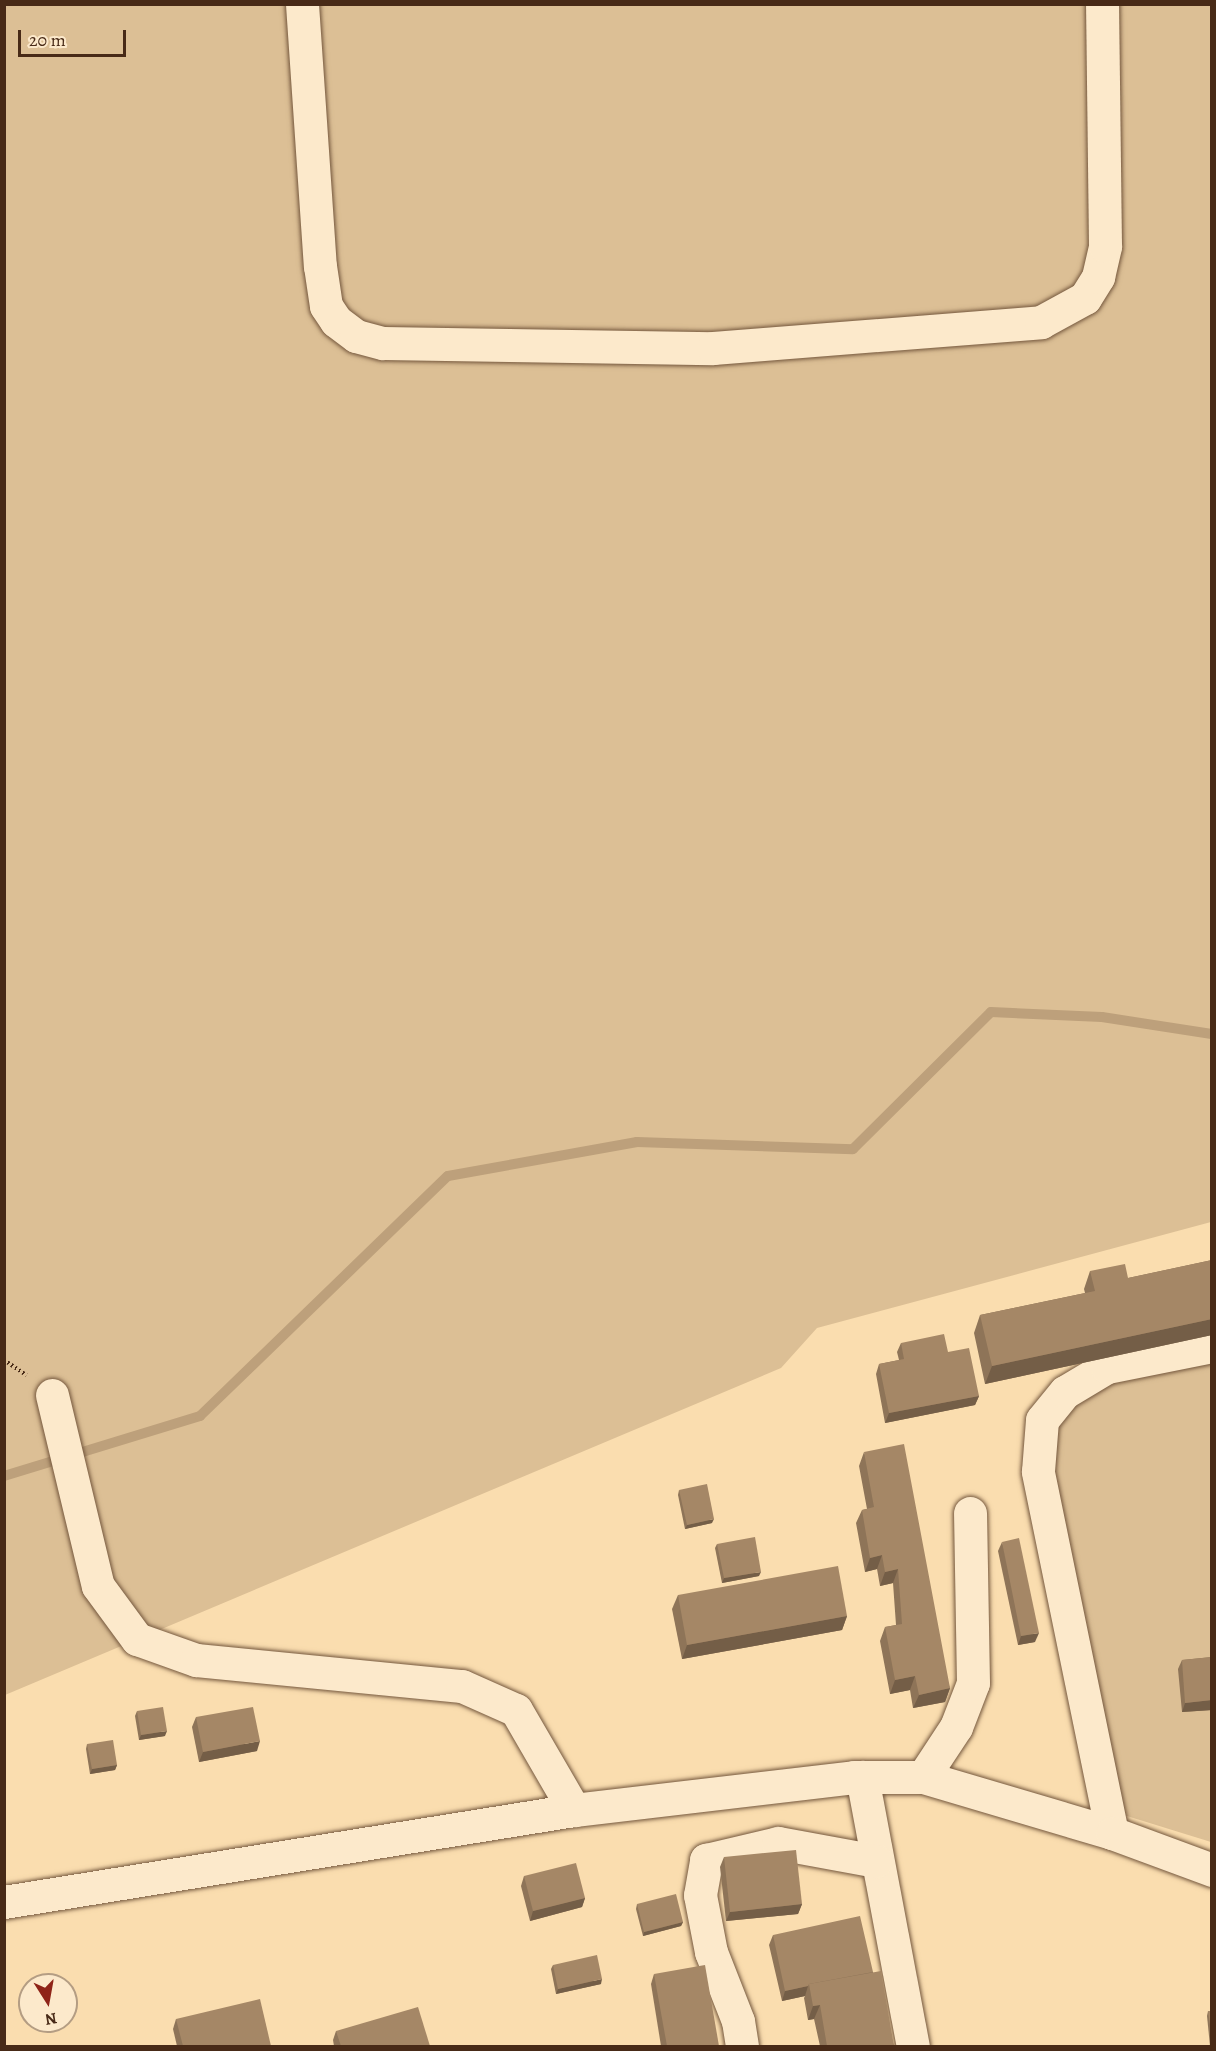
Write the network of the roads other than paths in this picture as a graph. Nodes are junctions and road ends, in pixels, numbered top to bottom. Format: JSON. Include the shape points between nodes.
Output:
{"nodes":[{"id":1,"x":302,"y":4,"type":"edge"},
{"id":2,"x":1102,"y":4,"type":"edge"},
{"id":3,"x":1212,"y":1346,"type":"edge"},
{"id":4,"x":52,"y":1395,"type":"dead end"},
{"id":5,"x":970,"y":1513,"type":"dead end"},
{"id":6,"x":923,"y":1777,"type":"junction"},
{"id":7,"x":862,"y":1778,"type":"junction"},
{"id":8,"x":574,"y":1810,"type":"junction"},
{"id":9,"x":1112,"y":1833,"type":"junction"},
{"id":10,"x":876,"y":1861,"type":"junction"},
{"id":11,"x":1212,"y":1870,"type":"edge"},
{"id":12,"x":4,"y":1902,"type":"edge"},
{"id":13,"x":742,"y":2046,"type":"edge"},
{"id":14,"x":913,"y":2046,"type":"edge"}],
"edges":[{"from":1,"to":2,"type":"street","via":[[320,266],[326,306],[336,321],[356,336],[383,343],[713,348],[1041,322],[1085,298],[1098,277],[1105,246]]},
{"from":3,"to":9,"type":"street","via":[[1107,1367],[1065,1392],[1042,1420],[1038,1471]]},
{"from":4,"to":8,"type":"street","via":[[98,1586],[137,1639],[196,1660],[462,1686],[516,1710]]},
{"from":5,"to":6,"type":"street","via":[[973,1683],[956,1727]]},
{"from":6,"to":7,"type":"street"},
{"from":6,"to":9,"type":"street"},
{"from":7,"to":8,"type":"street"},
{"from":7,"to":10,"type":"street"},
{"from":8,"to":12,"type":"street"},
{"from":9,"to":11,"type":"street"},
{"from":10,"to":13,"type":"street","via":[[778,1842],[706,1860],[700,1895],[711,1952],[738,2021]]},
{"from":10,"to":14,"type":"street"}]}
